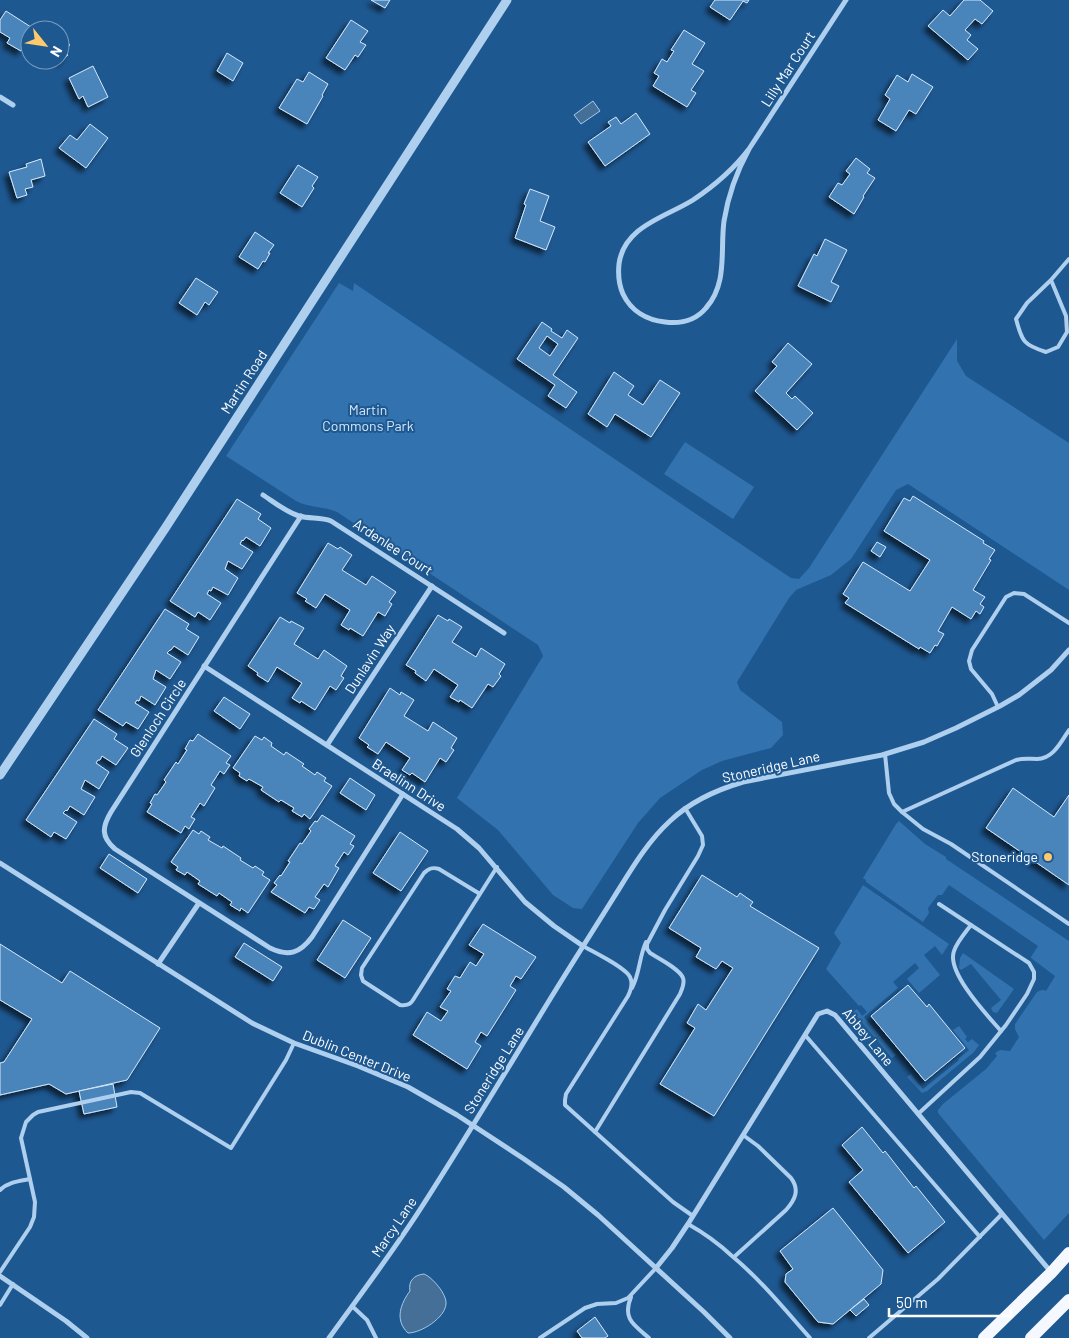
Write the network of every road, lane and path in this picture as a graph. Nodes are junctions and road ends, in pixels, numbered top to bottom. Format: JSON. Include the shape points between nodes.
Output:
{"nodes":[{"id":1,"x":507,"y":0,"type":"edge"},
{"id":2,"x":846,"y":0,"type":"edge"},
{"id":3,"x":0,"y":97,"type":"edge"},
{"id":4,"x":14,"y":105,"type":"dead end"},
{"id":5,"x":749,"y":149,"type":"junction"},
{"id":6,"x":1069,"y":259,"type":"edge"},
{"id":7,"x":1052,"y":280,"type":"junction"},
{"id":8,"x":263,"y":495,"type":"dead end"},
{"id":9,"x":301,"y":516,"type":"junction"},
{"id":10,"x":432,"y":586,"type":"junction"},
{"id":11,"x":1069,"y":623,"type":"edge"},
{"id":12,"x":504,"y":633,"type":"dead end"},
{"id":13,"x":1069,"y":650,"type":"edge"},
{"id":14,"x":204,"y":666,"type":"junction"},
{"id":15,"x":998,"y":707,"type":"junction"},
{"id":16,"x":1069,"y":730,"type":"edge"},
{"id":17,"x":327,"y":746,"type":"junction"},
{"id":18,"x":885,"y":754,"type":"junction"},
{"id":19,"x":0,"y":776,"type":"edge"},
{"id":20,"x":403,"y":794,"type":"junction"},
{"id":21,"x":685,"y":808,"type":"junction"},
{"id":22,"x":902,"y":812,"type":"junction"},
{"id":23,"x":0,"y":863,"type":"edge"},
{"id":24,"x":497,"y":867,"type":"junction"},
{"id":25,"x":480,"y":894,"type":"junction"},
{"id":26,"x":199,"y":903,"type":"junction"},
{"id":27,"x":939,"y":904,"type":"dead end"},
{"id":28,"x":1069,"y":924,"type":"edge"},
{"id":29,"x":971,"y":925,"type":"junction"},
{"id":30,"x":649,"y":938,"type":"junction"},
{"id":31,"x":583,"y":946,"type":"junction"},
{"id":32,"x":158,"y":964,"type":"junction"},
{"id":33,"x":628,"y":996,"type":"junction"},
{"id":34,"x":1001,"y":1031,"type":"junction"},
{"id":35,"x":806,"y":1034,"type":"junction"},
{"id":36,"x":294,"y":1043,"type":"junction"},
{"id":37,"x":918,"y":1114,"type":"junction"},
{"id":38,"x":472,"y":1126,"type":"junction"},
{"id":39,"x":595,"y":1132,"type":"junction"},
{"id":40,"x":743,"y":1136,"type":"junction"},
{"id":41,"x":30,"y":1179,"type":"junction"},
{"id":42,"x":0,"y":1190,"type":"edge"},
{"id":43,"x":1002,"y":1214,"type":"junction"},
{"id":44,"x":693,"y":1216,"type":"junction"},
{"id":45,"x":688,"y":1224,"type":"junction"},
{"id":46,"x":980,"y":1237,"type":"junction"},
{"id":47,"x":1069,"y":1253,"type":"edge"},
{"id":48,"x":734,"y":1257,"type":"junction"},
{"id":49,"x":656,"y":1268,"type":"junction"},
{"id":50,"x":0,"y":1272,"type":"edge"},
{"id":51,"x":1051,"y":1273,"type":"junction"},
{"id":52,"x":0,"y":1276,"type":"edge"},
{"id":53,"x":13,"y":1284,"type":"junction"},
{"id":54,"x":633,"y":1293,"type":"junction"},
{"id":55,"x":1069,"y":1300,"type":"edge"},
{"id":56,"x":0,"y":1305,"type":"edge"},
{"id":57,"x":352,"y":1306,"type":"junction"},
{"id":58,"x":87,"y":1338,"type":"edge"},
{"id":59,"x":329,"y":1338,"type":"edge"},
{"id":60,"x":376,"y":1338,"type":"edge"},
{"id":61,"x":540,"y":1338,"type":"edge"},
{"id":62,"x":649,"y":1338,"type":"edge"},
{"id":63,"x":730,"y":1338,"type":"edge"},
{"id":64,"x":810,"y":1338,"type":"edge"},
{"id":65,"x":869,"y":1338,"type":"edge"},
{"id":66,"x":984,"y":1338,"type":"edge"},
{"id":67,"x":1031,"y":1338,"type":"edge"}],
"edges":[{"from":1,"to":19,"type":"street","name":"Martin Road","via":[[166,527]]},
{"from":2,"to":5,"type":"street","name":"Lilly Mar Court"},
{"from":3,"to":4,"type":"street"},
{"from":5,"to":5,"type":"street","name":"Lilly Mar Court","via":[[730,197],[724,221],[719,284],[708,306],[699,316],[680,322],[657,321],[633,309],[620,282],[620,258],[627,243],[638,230],[694,199],[720,180]]},
{"from":6,"to":7,"type":"lane"},
{"from":7,"to":7,"type":"lane","via":[[1066,316],[1067,332],[1058,346],[1046,352],[1030,347],[1020,335],[1016,319],[1027,303]]},
{"from":8,"to":9,"type":"street","name":"Ardenlee Court"},
{"from":9,"to":10,"type":"street","name":"Ardenlee Court","via":[[331,521]]},
{"from":9,"to":14,"type":"street","name":"Glenloch Circle"},
{"from":10,"to":12,"type":"street","name":"Ardenlee Court"},
{"from":10,"to":17,"type":"street","name":"Dunlavin Way"},
{"from":11,"to":15,"type":"lane","via":[[1024,594],[1014,593],[1006,597],[970,653],[969,661],[972,671],[992,694]]},
{"from":13,"to":15,"type":"street","name":"Stoneridge Lane","via":[[1051,670]]},
{"from":14,"to":17,"type":"street","name":"Braelinn Drive"},
{"from":14,"to":26,"type":"street","name":"Glenloch Circle","via":[[104,825],[108,843],[115,849]]},
{"from":15,"to":18,"type":"street","name":"Stoneridge Lane","via":[[938,736]]},
{"from":16,"to":22,"type":"lane","via":[[1047,757],[1016,760]]},
{"from":17,"to":20,"type":"street","name":"Braelinn Drive"},
{"from":18,"to":21,"type":"street","name":"Stoneridge Lane","via":[[743,782],[714,792]]},
{"from":18,"to":22,"type":"lane","via":[[889,793]]},
{"from":20,"to":24,"type":"street","name":"Braelinn Drive","via":[[470,839]]},
{"from":20,"to":26,"type":"street","name":"Glenloch Circle","via":[[303,948],[284,953],[270,948]]},
{"from":21,"to":30,"type":"lane","via":[[704,845]]},
{"from":21,"to":31,"type":"street","name":"Stoneridge Lane","via":[[646,848]]},
{"from":22,"to":28,"type":"lane"},
{"from":23,"to":32,"type":"street","name":"Dublin Center Drive"},
{"from":24,"to":25,"type":"lane"},
{"from":24,"to":31,"type":"street","name":"Braelinn Drive","via":[[526,902]]},
{"from":25,"to":25,"type":"lane","via":[[411,1003],[398,1004],[363,981],[362,968],[426,870],[440,870]]},
{"from":26,"to":32,"type":"street"},
{"from":27,"to":29,"type":"lane"},
{"from":29,"to":34,"type":"lane","via":[[954,952],[954,969]]},
{"from":29,"to":34,"type":"lane","via":[[1029,963],[1034,972],[1027,994]]},
{"from":30,"to":33,"type":"lane"},
{"from":30,"to":39,"type":"lane","via":[[649,951],[680,974],[683,987]]},
{"from":31,"to":33,"type":"lane","via":[[629,975],[632,984]]},
{"from":31,"to":38,"type":"street","name":"Stoneridge Lane"},
{"from":32,"to":36,"type":"street","name":"Dublin Center Drive","via":[[246,1020]]},
{"from":33,"to":39,"type":"lane","via":[[565,1098],[567,1107]]},
{"from":34,"to":37,"type":"lane","via":[[980,1057]]},
{"from":35,"to":37,"type":"street","name":"Abbey Lane","via":[[818,1014],[826,1011],[835,1015]]},
{"from":35,"to":40,"type":"street","name":"Abbey Lane"},
{"from":35,"to":46,"type":"lane"},
{"from":36,"to":38,"type":"street","name":"Dublin Center Drive","via":[[393,1080]]},
{"from":36,"to":41,"type":"lane","via":[[231,1148],[143,1094],[131,1092],[38,1112],[30,1117],[21,1138]]},
{"from":37,"to":43,"type":"street","name":"Abbey Lane"},
{"from":38,"to":49,"type":"street","name":"Dublin Center Drive","via":[[564,1187]]},
{"from":38,"to":57,"type":"street","name":"Marcy Lane","via":[[421,1208]]},
{"from":39,"to":44,"type":"lane"},
{"from":40,"to":44,"type":"street","name":"Abbey Lane"},
{"from":40,"to":48,"type":"lane","via":[[791,1178],[796,1193],[786,1210]]},
{"from":41,"to":42,"type":"lane","via":[[9,1183]]},
{"from":41,"to":50,"type":"lane","via":[[35,1202],[32,1222]]},
{"from":43,"to":46,"type":"lane"},
{"from":43,"to":51,"type":"street","name":"Abbey Lane"},
{"from":44,"to":45,"type":"street","name":"Abbey Lane"},
{"from":45,"to":48,"type":"lane"},
{"from":45,"to":49,"type":"street","name":"Abbey Lane"},
{"from":46,"to":65,"type":"lane","via":[[938,1279]]},
{"from":47,"to":51,"type":"main road"},
{"from":48,"to":64,"type":"lane"},
{"from":49,"to":54,"type":"lane"},
{"from":49,"to":63,"type":"street","name":"Dublin Center Drive"},
{"from":51,"to":66,"type":"main road"},
{"from":52,"to":53,"type":"street"},
{"from":53,"to":56,"type":"lane"},
{"from":53,"to":58,"type":"street"},
{"from":54,"to":61,"type":"lane","via":[[622,1301],[585,1308]]},
{"from":54,"to":62,"type":"lane","via":[[628,1303],[628,1317]]},
{"from":55,"to":67,"type":"main road"},
{"from":57,"to":59,"type":"street","name":"Marcy Lane"},
{"from":57,"to":60,"type":"lane","via":[[367,1320]]}]}
